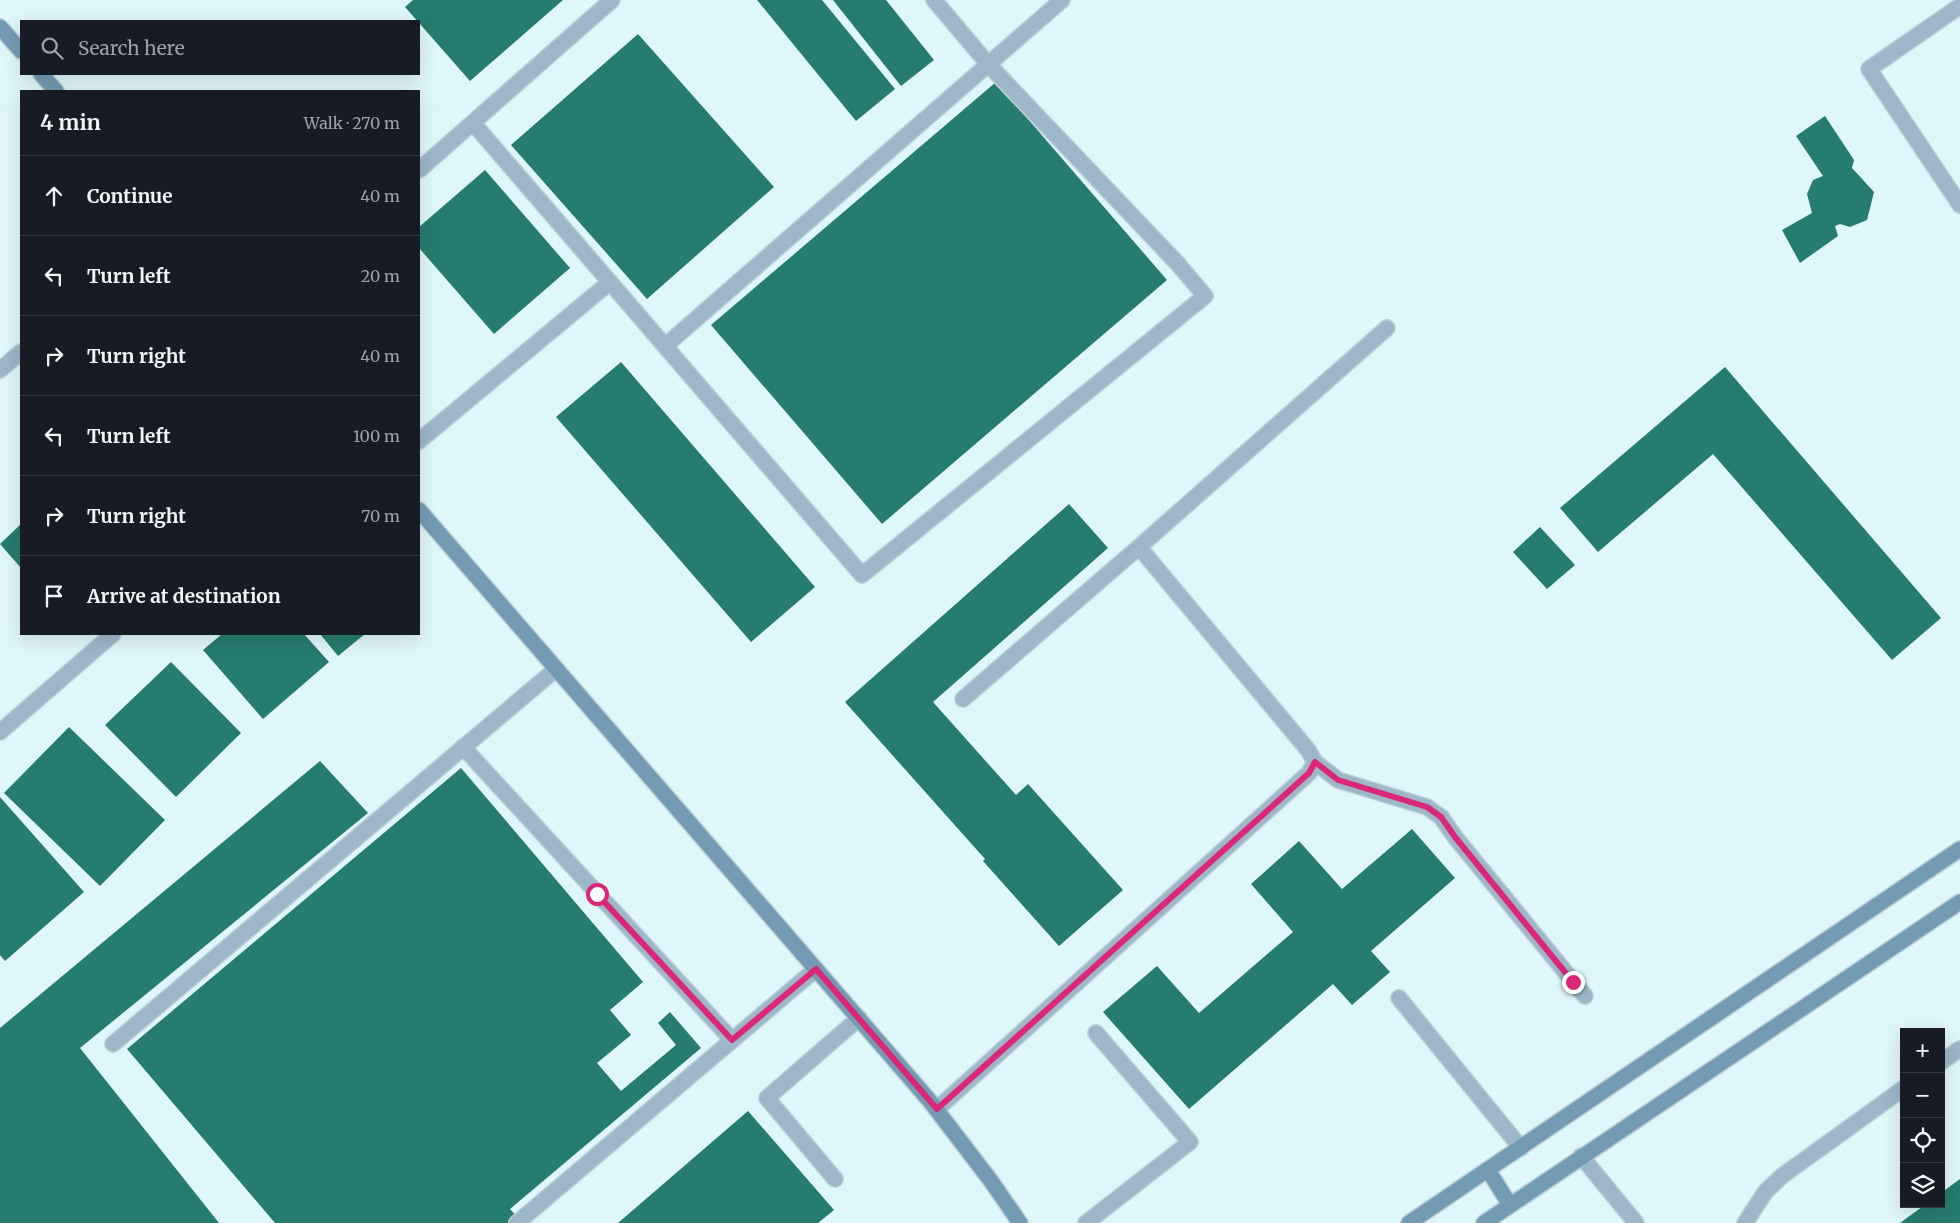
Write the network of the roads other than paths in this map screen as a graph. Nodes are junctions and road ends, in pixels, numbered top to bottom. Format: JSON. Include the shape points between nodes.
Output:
{"nodes":[{"id":1,"x":612,"y":0,"type":"edge"},
{"id":2,"x":934,"y":0,"type":"edge"},
{"id":3,"x":1062,"y":0,"type":"edge"},
{"id":4,"x":1960,"y":6,"type":"edge"},
{"id":5,"x":0,"y":27,"type":"edge"},
{"id":6,"x":20,"y":50,"type":"edge"},
{"id":7,"x":988,"y":64,"type":"junction"},
{"id":8,"x":42,"y":75,"type":"edge"},
{"id":9,"x":55,"y":90,"type":"edge"},
{"id":10,"x":473,"y":123,"type":"junction"},
{"id":11,"x":420,"y":169,"type":"edge"},
{"id":12,"x":1960,"y":205,"type":"edge"},
{"id":13,"x":610,"y":282,"type":"junction"},
{"id":14,"x":1387,"y":328,"type":"dead end"},
{"id":15,"x":665,"y":346,"type":"junction"},
{"id":16,"x":20,"y":353,"type":"edge"},
{"id":17,"x":0,"y":370,"type":"edge"},
{"id":18,"x":420,"y":439,"type":"edge"},
{"id":19,"x":420,"y":511,"type":"edge"},
{"id":20,"x":1139,"y":547,"type":"junction"},
{"id":21,"x":112,"y":635,"type":"edge"},
{"id":22,"x":556,"y":669,"type":"junction"},
{"id":23,"x":963,"y":699,"type":"dead end"},
{"id":24,"x":0,"y":732,"type":"edge"},
{"id":25,"x":463,"y":747,"type":"junction"},
{"id":26,"x":1315,"y":762,"type":"junction"},
{"id":27,"x":1960,"y":849,"type":"edge"},
{"id":28,"x":1960,"y":902,"type":"edge"},
{"id":29,"x":816,"y":969,"type":"junction"},
{"id":30,"x":1585,"y":996,"type":"dead end"},
{"id":31,"x":1399,"y":998,"type":"dead end"},
{"id":32,"x":858,"y":1018,"type":"junction"},
{"id":33,"x":1096,"y":1033,"type":"dead end"},
{"id":34,"x":732,"y":1040,"type":"junction"},
{"id":35,"x":113,"y":1044,"type":"dead end"},
{"id":36,"x":1960,"y":1049,"type":"edge"},
{"id":37,"x":1945,"y":1059,"type":"edge"},
{"id":38,"x":1900,"y":1091,"type":"edge"},
{"id":39,"x":937,"y":1109,"type":"junction"},
{"id":40,"x":1521,"y":1148,"type":"junction"},
{"id":41,"x":1581,"y":1156,"type":"junction"},
{"id":42,"x":1488,"y":1170,"type":"junction"},
{"id":43,"x":835,"y":1179,"type":"dead end"},
{"id":44,"x":1510,"y":1205,"type":"junction"},
{"id":45,"x":516,"y":1223,"type":"edge"},
{"id":46,"x":1020,"y":1223,"type":"edge"},
{"id":47,"x":1086,"y":1223,"type":"edge"},
{"id":48,"x":1409,"y":1223,"type":"edge"},
{"id":49,"x":1484,"y":1223,"type":"edge"},
{"id":50,"x":1636,"y":1223,"type":"edge"},
{"id":51,"x":1745,"y":1223,"type":"edge"}],
"edges":[{"from":1,"to":10,"type":"street"},
{"from":2,"to":7,"type":"street"},
{"from":3,"to":7,"type":"street"},
{"from":4,"to":12,"type":"street","via":[[1869,69]]},
{"from":5,"to":6,"type":"main road"},
{"from":7,"to":15,"type":"street"},
{"from":7,"to":15,"type":"street","via":[[1205,296],[862,575]]},
{"from":8,"to":9,"type":"main road"},
{"from":10,"to":11,"type":"street"},
{"from":10,"to":13,"type":"street"},
{"from":13,"to":15,"type":"street"},
{"from":13,"to":18,"type":"street"},
{"from":14,"to":20,"type":"street"},
{"from":16,"to":17,"type":"street"},
{"from":19,"to":22,"type":"main road"},
{"from":20,"to":23,"type":"street"},
{"from":20,"to":26,"type":"street"},
{"from":21,"to":24,"type":"street"},
{"from":22,"to":25,"type":"street"},
{"from":22,"to":29,"type":"main road"},
{"from":25,"to":34,"type":"street"},
{"from":25,"to":35,"type":"street"},
{"from":26,"to":30,"type":"street","via":[[1338,780],[1427,807],[1441,817]]},
{"from":26,"to":39,"type":"street","via":[[1309,773]]},
{"from":27,"to":40,"type":"main road"},
{"from":28,"to":41,"type":"main road"},
{"from":29,"to":32,"type":"main road"},
{"from":29,"to":34,"type":"street"},
{"from":31,"to":40,"type":"street"},
{"from":32,"to":39,"type":"main road"},
{"from":32,"to":43,"type":"street","via":[[767,1098]]},
{"from":33,"to":47,"type":"street","via":[[1190,1142]]},
{"from":34,"to":45,"type":"street"},
{"from":36,"to":37,"type":"street"},
{"from":38,"to":51,"type":"street","via":[[1782,1176],[1766,1191]]},
{"from":39,"to":46,"type":"main road"},
{"from":40,"to":42,"type":"main road"},
{"from":41,"to":44,"type":"main road"},
{"from":41,"to":50,"type":"street"},
{"from":42,"to":44,"type":"main road"},
{"from":42,"to":48,"type":"main road"},
{"from":44,"to":49,"type":"main road"}]}
